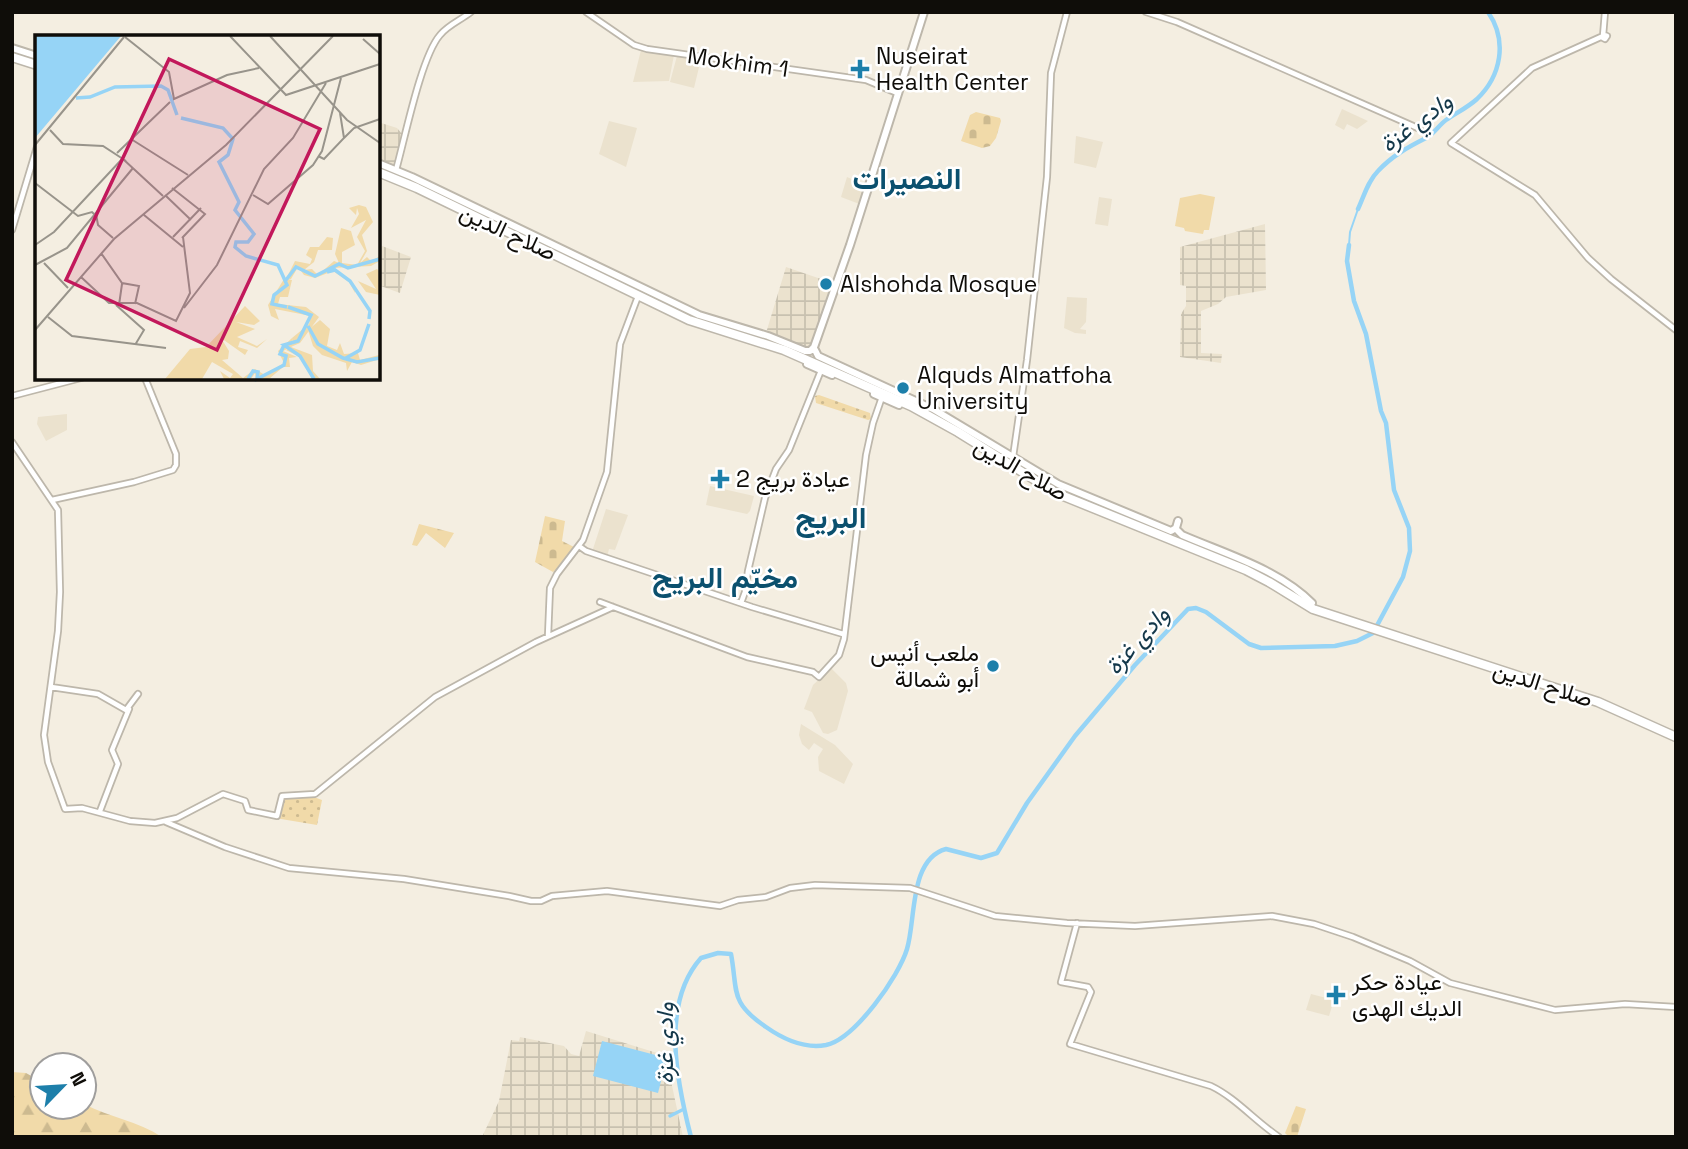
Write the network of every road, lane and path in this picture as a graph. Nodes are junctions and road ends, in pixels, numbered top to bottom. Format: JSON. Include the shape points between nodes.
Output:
{"nodes":[{"id":1,"x":471,"y":12,"type":"edge"},
{"id":2,"x":586,"y":12,"type":"edge"},
{"id":3,"x":923,"y":12,"type":"edge"},
{"id":4,"x":1067,"y":12,"type":"edge"},
{"id":5,"x":1146,"y":12,"type":"edge"},
{"id":6,"x":1606,"y":12,"type":"edge"},
{"id":7,"x":12,"y":55,"type":"edge"},
{"id":8,"x":35,"y":61,"type":"edge"},
{"id":9,"x":897,"y":93,"type":"junction"},
{"id":10,"x":1420,"y":129,"type":"dead end"},
{"id":11,"x":35,"y":154,"type":"edge"},
{"id":12,"x":380,"y":170,"type":"edge"},
{"id":13,"x":396,"y":170,"type":"junction"},
{"id":14,"x":380,"y":171,"type":"edge"},
{"id":15,"x":380,"y":171,"type":"edge"},
{"id":16,"x":380,"y":171,"type":"edge"},
{"id":17,"x":474,"y":208,"type":"junction"},
{"id":18,"x":502,"y":226,"type":"junction"},
{"id":19,"x":12,"y":230,"type":"edge"},
{"id":20,"x":636,"y":298,"type":"junction"},
{"id":21,"x":687,"y":316,"type":"junction"},
{"id":22,"x":1676,"y":330,"type":"edge"},
{"id":23,"x":756,"y":342,"type":"junction"},
{"id":24,"x":812,"y":356,"type":"junction"},
{"id":25,"x":821,"y":369,"type":"junction"},
{"id":26,"x":73,"y":380,"type":"edge"},
{"id":27,"x":146,"y":380,"type":"edge"},
{"id":28,"x":883,"y":394,"type":"junction"},
{"id":29,"x":12,"y":396,"type":"edge"},
{"id":30,"x":12,"y":442,"type":"edge"},
{"id":31,"x":1013,"y":457,"type":"junction"},
{"id":32,"x":52,"y":500,"type":"junction"},
{"id":33,"x":1178,"y":521,"type":"dead end"},
{"id":34,"x":1174,"y":534,"type":"junction"},
{"id":35,"x":580,"y":545,"type":"junction"},
{"id":36,"x":1297,"y":600,"type":"junction"},
{"id":37,"x":600,"y":602,"type":"dead end"},
{"id":38,"x":741,"y":603,"type":"junction"},
{"id":39,"x":613,"y":607,"type":"junction"},
{"id":40,"x":1360,"y":622,"type":"junction"},
{"id":41,"x":548,"y":636,"type":"junction"},
{"id":42,"x":844,"y":636,"type":"junction"},
{"id":43,"x":51,"y":687,"type":"junction"},
{"id":44,"x":138,"y":694,"type":"dead end"},
{"id":45,"x":129,"y":709,"type":"junction"},
{"id":46,"x":1676,"y":735,"type":"edge"},
{"id":47,"x":100,"y":811,"type":"junction"},
{"id":48,"x":166,"y":822,"type":"junction"},
{"id":49,"x":1077,"y":923,"type":"junction"},
{"id":50,"x":1676,"y":1007,"type":"edge"},
{"id":51,"x":1279,"y":1137,"type":"edge"}],
"edges":[{"from":1,"to":13,"type":"street","via":[[436,40]]},
{"from":2,"to":9,"type":"street","name":"Mokhim 1","via":[[640,47],[866,80]]},
{"from":3,"to":9,"type":"main road"},
{"from":4,"to":31,"type":"street","via":[[1051,72],[1047,177]]},
{"from":5,"to":10,"type":"street"},
{"from":6,"to":22,"type":"street","via":[[1603,37],[1532,68],[1451,144],[1535,195],[1588,258]]},
{"from":7,"to":8,"type":"highway"},
{"from":9,"to":24,"type":"main road"},
{"from":11,"to":19,"type":"street"},
{"from":12,"to":13,"type":"main road"},
{"from":13,"to":17,"type":"main road"},
{"from":14,"to":17,"type":"highway","name":"صلاح الدين"},
{"from":15,"to":18,"type":"highway","name":"صلاح الدين"},
{"from":16,"to":20,"type":"street"},
{"from":17,"to":18,"type":"highway","name":"صلاح الدين"},
{"from":17,"to":24,"type":"main road","via":[[699,315],[768,336]]},
{"from":18,"to":21,"type":"highway","name":"صلاح الدين"},
{"from":20,"to":23,"type":"street","via":[[691,324]]},
{"from":20,"to":35,"type":"street","via":[[620,344],[607,472]]},
{"from":21,"to":23,"type":"highway","name":"صلاح الدين","via":[[705,327]]},
{"from":21,"to":24,"type":"highway","name":"صلاح الدين"},
{"from":23,"to":24,"type":"highway","name":"صلاح الدين"},
{"from":23,"to":25,"type":"main road"},
{"from":24,"to":25,"type":"highway","name":"صلاح الدين"},
{"from":24,"to":28,"type":"highway","name":"صلاح الدين"},
{"from":24,"to":31,"type":"main road","via":[[933,409]]},
{"from":25,"to":28,"type":"highway","name":"صلاح الدين"},
{"from":25,"to":38,"type":"street","via":[[765,498]]},
{"from":26,"to":29,"type":"street"},
{"from":27,"to":32,"type":"street","via":[[176,454],[173,470]]},
{"from":28,"to":34,"type":"highway","name":"صلاح الدين","via":[[931,417],[1056,493]]},
{"from":28,"to":36,"type":"main road","via":[[1052,493]]},
{"from":28,"to":42,"type":"street","via":[[866,455]]},
{"from":30,"to":32,"type":"street"},
{"from":31,"to":34,"type":"main road","via":[[1058,484]]},
{"from":32,"to":43,"type":"street","via":[[58,510],[60,593]]},
{"from":33,"to":34,"type":"main road"},
{"from":34,"to":36,"type":"highway","name":"صلاح الدين"},
{"from":34,"to":40,"type":"highway","name":"صلاح الدين"},
{"from":35,"to":38,"type":"street","via":[[586,551]]},
{"from":35,"to":41,"type":"street","via":[[550,588]]},
{"from":36,"to":40,"type":"highway","name":"صلاح الدين","via":[[1312,610]]},
{"from":37,"to":39,"type":"street"},
{"from":38,"to":42,"type":"street"},
{"from":39,"to":41,"type":"street"},
{"from":39,"to":42,"type":"street","via":[[819,677],[839,654]]},
{"from":40,"to":46,"type":"highway","name":"صلاح الدين","via":[[1609,706]]},
{"from":41,"to":48,"type":"street","via":[[429,701],[315,794],[283,795],[277,816],[248,810],[245,801],[223,794]]},
{"from":43,"to":45,"type":"street","via":[[98,694]]},
{"from":43,"to":47,"type":"street","via":[[45,752],[63,805],[65,809]]},
{"from":44,"to":45,"type":"street"},
{"from":45,"to":47,"type":"street","via":[[112,750],[118,764]]},
{"from":47,"to":48,"type":"street","via":[[137,822]]},
{"from":48,"to":49,"type":"street","via":[[289,868],[404,879],[531,901],[607,891],[720,906],[815,885],[914,889],[995,916]]},
{"from":49,"to":50,"type":"street","via":[[1146,925],[1272,916],[1353,937],[1450,983],[1555,1010],[1625,1004]]},
{"from":49,"to":51,"type":"street","via":[[1061,982],[1088,987],[1091,992],[1070,1044],[1210,1086]]}]}
